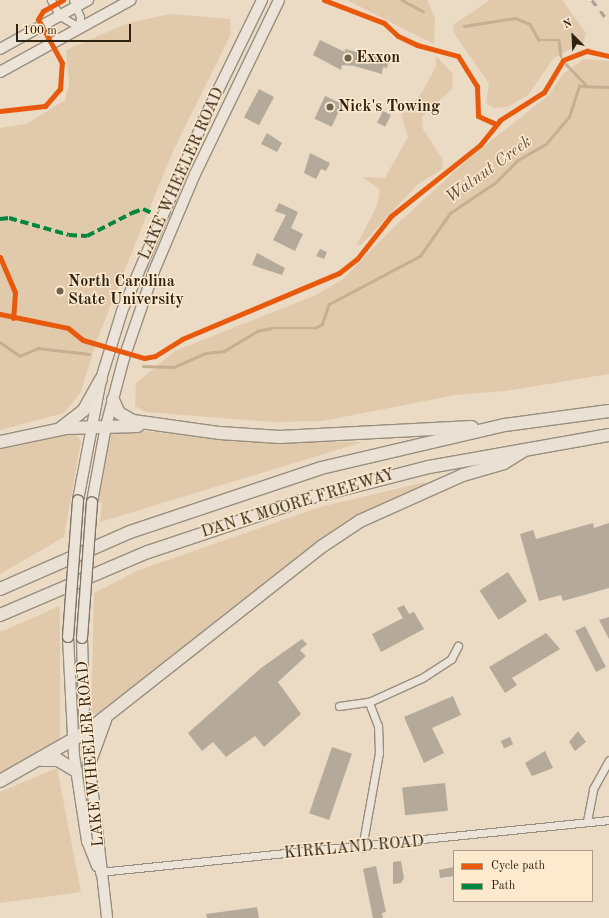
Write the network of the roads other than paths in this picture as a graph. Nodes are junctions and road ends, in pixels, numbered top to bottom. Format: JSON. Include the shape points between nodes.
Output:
{"nodes":[{"id":1,"x":51,"y":0,"type":"edge"},
{"id":2,"x":88,"y":0,"type":"edge"},
{"id":3,"x":131,"y":0,"type":"edge"},
{"id":4,"x":259,"y":0,"type":"edge"},
{"id":5,"x":278,"y":0,"type":"edge"},
{"id":6,"x":75,"y":3,"type":"edge"},
{"id":7,"x":60,"y":16,"type":"junction"},
{"id":8,"x":79,"y":27,"type":"junction"},
{"id":9,"x":0,"y":49,"type":"edge"},
{"id":10,"x":0,"y":72,"type":"edge"},
{"id":11,"x":101,"y":379,"type":"junction"},
{"id":12,"x":113,"y":400,"type":"junction"},
{"id":13,"x":609,"y":411,"type":"edge"},
{"id":14,"x":106,"y":426,"type":"junction"},
{"id":15,"x":505,"y":426,"type":"junction"},
{"id":16,"x":92,"y":427,"type":"junction"},
{"id":17,"x":169,"y":427,"type":"junction"},
{"id":18,"x":56,"y":430,"type":"junction"},
{"id":19,"x":609,"y":435,"type":"edge"},
{"id":20,"x":0,"y":442,"type":"edge"},
{"id":21,"x":531,"y":447,"type":"junction"},
{"id":22,"x":0,"y":589,"type":"edge"},
{"id":23,"x":0,"y":616,"type":"edge"},
{"id":24,"x":458,"y":646,"type":"dead end"},
{"id":25,"x":370,"y":702,"type":"junction"},
{"id":26,"x":339,"y":706,"type":"dead end"},
{"id":27,"x":107,"y":716,"type":"junction"},
{"id":28,"x":86,"y":732,"type":"junction"},
{"id":29,"x":72,"y":741,"type":"junction"},
{"id":30,"x":39,"y":760,"type":"junction"},
{"id":31,"x":609,"y":760,"type":"edge"},
{"id":32,"x":89,"y":764,"type":"junction"},
{"id":33,"x":76,"y":771,"type":"junction"},
{"id":34,"x":0,"y":781,"type":"edge"},
{"id":35,"x":609,"y":820,"type":"edge"},
{"id":36,"x":587,"y":821,"type":"junction"},
{"id":37,"x":362,"y":848,"type":"junction"},
{"id":38,"x":99,"y":872,"type":"junction"},
{"id":39,"x":107,"y":918,"type":"edge"}],
"edges":[{"from":1,"to":7,"type":"street"},
{"from":2,"to":6,"type":"main road"},
{"from":3,"to":8,"type":"main road"},
{"from":4,"to":5,"type":"main road"},
{"from":4,"to":11,"type":"main road","name":"LAKE WHEELER ROAD","via":[[205,117],[122,311]]},
{"from":5,"to":12,"type":"main road","name":"LAKE WHEELER ROAD","via":[[160,256]]},
{"from":6,"to":7,"type":"main road"},
{"from":6,"to":8,"type":"street"},
{"from":7,"to":8,"type":"street"},
{"from":7,"to":9,"type":"main road"},
{"from":8,"to":10,"type":"main road"},
{"from":11,"to":16,"type":"main road","name":"LAKE WHEELER ROAD"},
{"from":11,"to":18,"type":"highway","via":[[82,412]]},
{"from":12,"to":14,"type":"main road","name":"LAKE WHEELER ROAD"},
{"from":12,"to":17,"type":"highway","via":[[128,420]]},
{"from":13,"to":15,"type":"highway","name":"DAN K MOORE FREEWAY"},
{"from":14,"to":16,"type":"highway"},
{"from":14,"to":17,"type":"highway"},
{"from":14,"to":28,"type":"main road","name":"LAKE WHEELER ROAD","bridge":true,"via":[[92,502],[82,638]]},
{"from":15,"to":17,"type":"highway","via":[[280,436]]},
{"from":15,"to":22,"type":"highway","name":"DAN K MOORE FREEWAY","via":[[321,468],[222,499],[123,535]]},
{"from":16,"to":18,"type":"highway"},
{"from":16,"to":29,"type":"main road","name":"LAKE WHEELER ROAD","bridge":true,"via":[[78,500],[68,637]]},
{"from":18,"to":20,"type":"highway"},
{"from":19,"to":21,"type":"highway","name":"DAN K MOORE FREEWAY"},
{"from":21,"to":23,"type":"highway","name":"DAN K MOORE FREEWAY","via":[[364,483],[256,514],[134,557]]},
{"from":21,"to":27,"type":"highway","via":[[504,463],[463,474],[360,521],[321,547]]},
{"from":24,"to":25,"type":"street","via":[[452,659],[422,678]]},
{"from":25,"to":26,"type":"street"},
{"from":25,"to":37,"type":"street","via":[[378,726],[379,753]]},
{"from":27,"to":28,"type":"highway"},
{"from":27,"to":32,"type":"highway","via":[[97,734]]},
{"from":28,"to":29,"type":"highway"},
{"from":28,"to":32,"type":"main road","name":"LAKE WHEELER ROAD"},
{"from":29,"to":30,"type":"highway"},
{"from":29,"to":33,"type":"main road","name":"LAKE WHEELER ROAD"},
{"from":30,"to":33,"type":"highway","via":[[58,760]]},
{"from":30,"to":34,"type":"highway"},
{"from":31,"to":36,"type":"street","via":[[593,789]]},
{"from":32,"to":38,"type":"main road","name":"LAKE WHEELER ROAD","via":[[100,834]]},
{"from":33,"to":38,"type":"main road","name":"LAKE WHEELER ROAD","via":[[87,841]]},
{"from":35,"to":36,"type":"street","name":"KIRKLAND ROAD"},
{"from":36,"to":37,"type":"street","name":"KIRKLAND ROAD"},
{"from":37,"to":38,"type":"street","name":"KIRKLAND ROAD"},
{"from":38,"to":39,"type":"main road","name":"LAKE WHEELER ROAD"}]}
